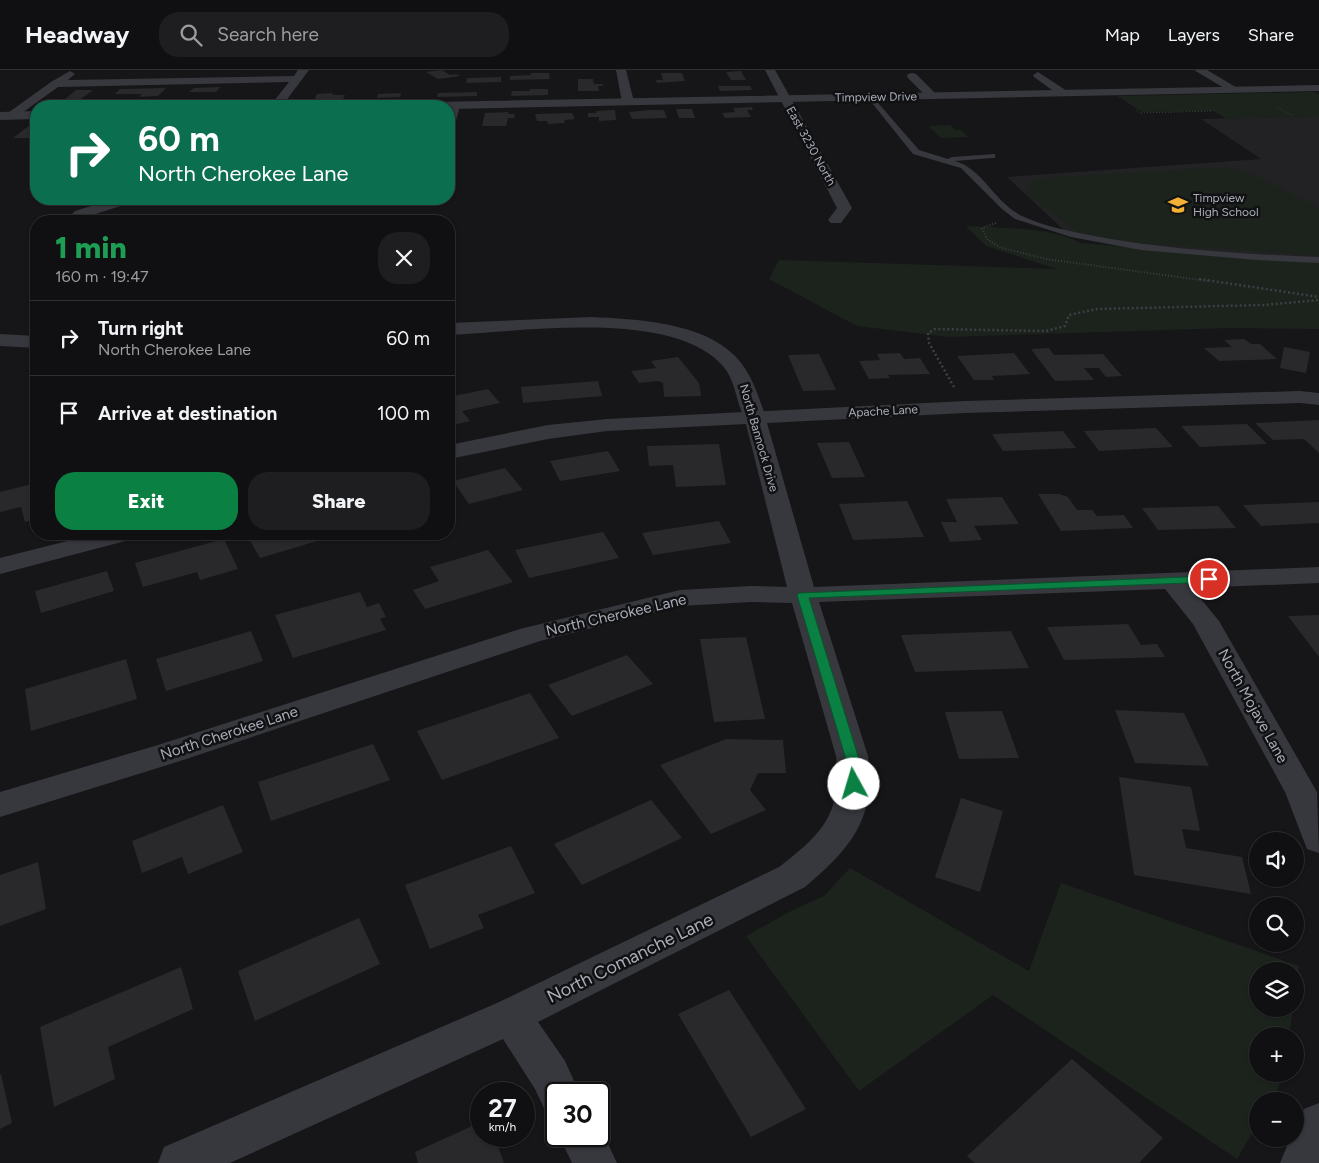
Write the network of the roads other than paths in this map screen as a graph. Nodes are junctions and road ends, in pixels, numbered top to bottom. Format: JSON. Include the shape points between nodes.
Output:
{"nodes":[{"id":1,"x":75,"y":70,"type":"edge"},
{"id":2,"x":621,"y":70,"type":"edge"},
{"id":3,"x":770,"y":70,"type":"edge"},
{"id":4,"x":1199,"y":70,"type":"edge"},
{"id":5,"x":301,"y":74,"type":"edge"},
{"id":6,"x":1038,"y":75,"type":"dead end"},
{"id":7,"x":912,"y":76,"type":"dead end"},
{"id":8,"x":55,"y":84,"type":"junction"},
{"id":9,"x":1319,"y":88,"type":"edge"},
{"id":10,"x":1233,"y":89,"type":"junction"},
{"id":11,"x":1063,"y":93,"type":"junction"},
{"id":12,"x":931,"y":95,"type":"junction"},
{"id":13,"x":870,"y":97,"type":"junction"},
{"id":14,"x":785,"y":99,"type":"junction"},
{"id":15,"x":30,"y":100,"type":"edge"},
{"id":16,"x":30,"y":100,"type":"edge"},
{"id":17,"x":281,"y":100,"type":"edge"},
{"id":18,"x":628,"y":102,"type":"junction"},
{"id":19,"x":455,"y":106,"type":"edge"},
{"id":20,"x":30,"y":115,"type":"edge"},
{"id":21,"x":6,"y":116,"type":"edge"},
{"id":22,"x":0,"y":123,"type":"edge"},
{"id":23,"x":992,"y":156,"type":"dead end"},
{"id":24,"x":938,"y":159,"type":"junction"},
{"id":25,"x":109,"y":205,"type":"edge"},
{"id":26,"x":80,"y":214,"type":"dead end"},
{"id":27,"x":836,"y":220,"type":"dead end"},
{"id":28,"x":1319,"y":260,"type":"edge"},
{"id":29,"x":455,"y":329,"type":"edge"},
{"id":30,"x":0,"y":340,"type":"edge"},
{"id":31,"x":30,"y":342,"type":"edge"},
{"id":32,"x":1319,"y":399,"type":"edge"},
{"id":33,"x":755,"y":417,"type":"junction"},
{"id":34,"x":455,"y":451,"type":"edge"},
{"id":35,"x":101,"y":540,"type":"edge"},
{"id":36,"x":0,"y":566,"type":"edge"},
{"id":37,"x":1319,"y":575,"type":"edge"},
{"id":38,"x":1172,"y":580,"type":"junction"},
{"id":39,"x":802,"y":595,"type":"junction"},
{"id":40,"x":0,"y":805,"type":"edge"},
{"id":41,"x":1319,"y":840,"type":"edge"},
{"id":42,"x":511,"y":1016,"type":"junction"},
{"id":43,"x":553,"y":1082,"type":"edge"},
{"id":44,"x":1319,"y":1124,"type":"edge"},
{"id":45,"x":587,"y":1147,"type":"edge"},
{"id":46,"x":180,"y":1163,"type":"edge"},
{"id":47,"x":595,"y":1163,"type":"edge"},
{"id":48,"x":1302,"y":1163,"type":"edge"}],
"edges":[{"from":1,"to":8,"type":"street"},
{"from":2,"to":18,"type":"street"},
{"from":3,"to":14,"type":"street","name":"East 3230 North"},
{"from":4,"to":10,"type":"street"},
{"from":5,"to":8,"type":"street"},
{"from":5,"to":17,"type":"street"},
{"from":6,"to":11,"type":"street"},
{"from":7,"to":12,"type":"street"},
{"from":8,"to":15,"type":"street"},
{"from":9,"to":10,"type":"street","name":"Timpview Drive"},
{"from":10,"to":11,"type":"street","name":"Timpview Drive"},
{"from":11,"to":12,"type":"street","name":"Timpview Drive"},
{"from":12,"to":13,"type":"street","name":"Timpview Drive"},
{"from":13,"to":14,"type":"street","name":"Timpview Drive"},
{"from":13,"to":24,"type":"lane","via":[[916,152]]},
{"from":14,"to":18,"type":"street","name":"Timpview Drive"},
{"from":14,"to":27,"type":"street","name":"East 3230 North","via":[[845,208]]},
{"from":16,"to":21,"type":"street"},
{"from":18,"to":19,"type":"street","name":"Timpview Drive"},
{"from":20,"to":21,"type":"street"},
{"from":21,"to":22,"type":"street"},
{"from":23,"to":24,"type":"lane"},
{"from":24,"to":28,"type":"lane","via":[[964,166],[1018,217],[1070,234],[1141,247]]},
{"from":25,"to":26,"type":"street"},
{"from":29,"to":33,"type":"street","name":"North Bannock Drive","via":[[599,322],[674,332],[708,346],[732,364],[743,380]]},
{"from":30,"to":31,"type":"street"},
{"from":32,"to":33,"type":"street","name":"Apache Lane","via":[[1014,406]]},
{"from":33,"to":34,"type":"street","name":"Apache Lane","via":[[607,425],[548,432]]},
{"from":33,"to":39,"type":"street","name":"North Bannock Drive"},
{"from":35,"to":36,"type":"street"},
{"from":37,"to":38,"type":"street","name":"North Cherokee Lane"},
{"from":38,"to":39,"type":"street","name":"North Cherokee Lane"},
{"from":38,"to":41,"type":"street","name":"North Mojave Lane","via":[[1205,621],[1220,647],[1301,792]]},
{"from":39,"to":40,"type":"street","name":"North Cherokee Lane","via":[[680,598],[610,614],[530,635]]},
{"from":39,"to":42,"type":"street","name":"North Comanche Lane","via":[[852,756],[854,784],[850,806],[838,834],[825,850],[792,877]]},
{"from":42,"to":43,"type":"street"},
{"from":42,"to":46,"type":"street","name":"North Comanche Lane"},
{"from":44,"to":48,"type":"street"},
{"from":45,"to":47,"type":"street"}]}
